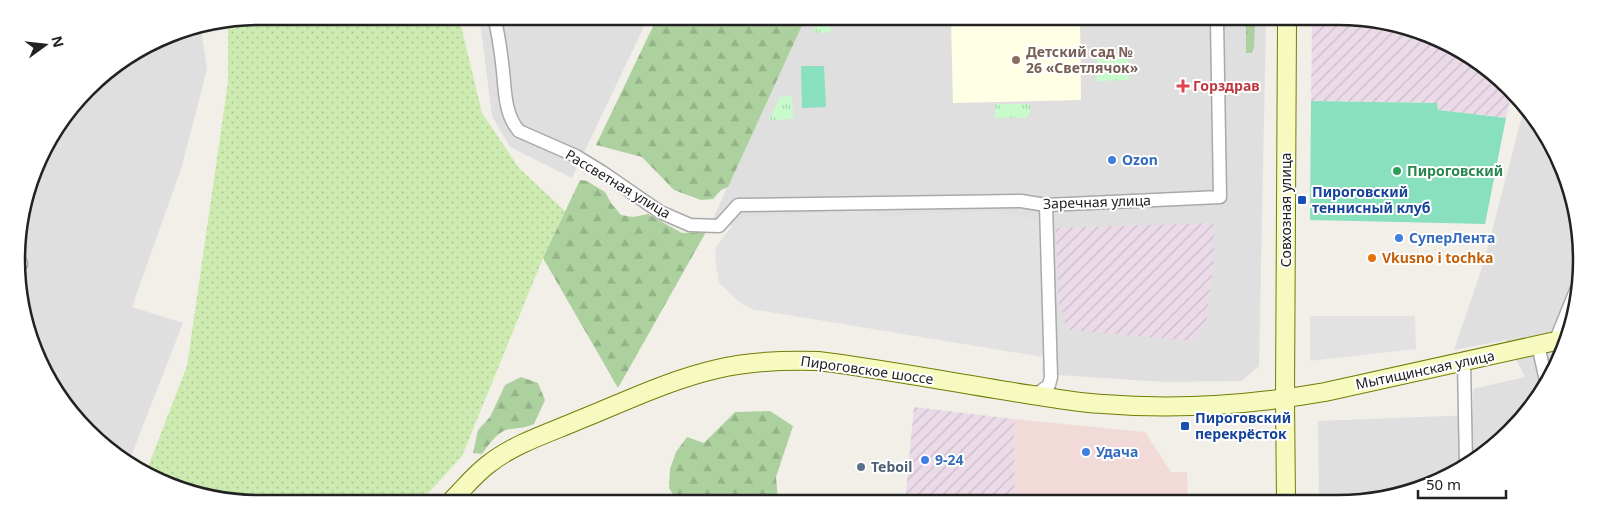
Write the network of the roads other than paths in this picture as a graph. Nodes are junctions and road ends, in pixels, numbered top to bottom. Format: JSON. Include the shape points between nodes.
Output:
{"nodes":[{"id":1,"x":496,"y":25,"type":"edge"},
{"id":2,"x":1217,"y":25,"type":"edge"},
{"id":3,"x":1287,"y":25,"type":"edge"},
{"id":4,"x":738,"y":205,"type":"joint"},
{"id":5,"x":1046,"y":205,"type":"junction"},
{"id":6,"x":1567,"y":309,"type":"edge"},
{"id":7,"x":1552,"y":342,"type":"edge"},
{"id":8,"x":1464,"y":362,"type":"junction"},
{"id":9,"x":1550,"y":363,"type":"edge"},
{"id":10,"x":1050,"y":377,"type":"junction"},
{"id":11,"x":1036,"y":395,"type":"junction"},
{"id":12,"x":1062,"y":399,"type":"junction"},
{"id":13,"x":1285,"y":399,"type":"junction"},
{"id":14,"x":1466,"y":457,"type":"edge"},
{"id":15,"x":457,"y":495,"type":"edge"},
{"id":16,"x":1286,"y":495,"type":"edge"}],
"edges":[{"from":1,"to":4,"type":"street","name":"Рассветная улица","via":[[507,108],[519,131],[576,156],[660,212],[690,225],[720,226]]},
{"from":2,"to":5,"type":"street","name":"Заречная улица","via":[[1220,197]]},
{"from":3,"to":13,"type":"main road","name":"Совхозная улица"},
{"from":4,"to":5,"type":"street","name":"Заречная улица","via":[[1021,201]]},
{"from":5,"to":10,"type":"street"},
{"from":6,"to":7,"type":"street"},
{"from":7,"to":8,"type":"main road","name":"Мытищинская улица"},
{"from":7,"to":9,"type":"street"},
{"from":8,"to":13,"type":"main road","name":"Мытищинская улица"},
{"from":8,"to":14,"type":"street"},
{"from":10,"to":11,"type":"street","via":[[1049,385]]},
{"from":10,"to":12,"type":"street"},
{"from":11,"to":12,"type":"main road","name":"Пироговское шоссе"},
{"from":11,"to":15,"type":"main road","name":"Пироговское шоссе","via":[[818,361],[769,362],[718,369],[690,376],[522,444],[490,463]]},
{"from":12,"to":13,"type":"main road","name":"Пироговское шоссе","via":[[1172,407]]},
{"from":13,"to":16,"type":"main road","name":"Совхозная улица"}]}
